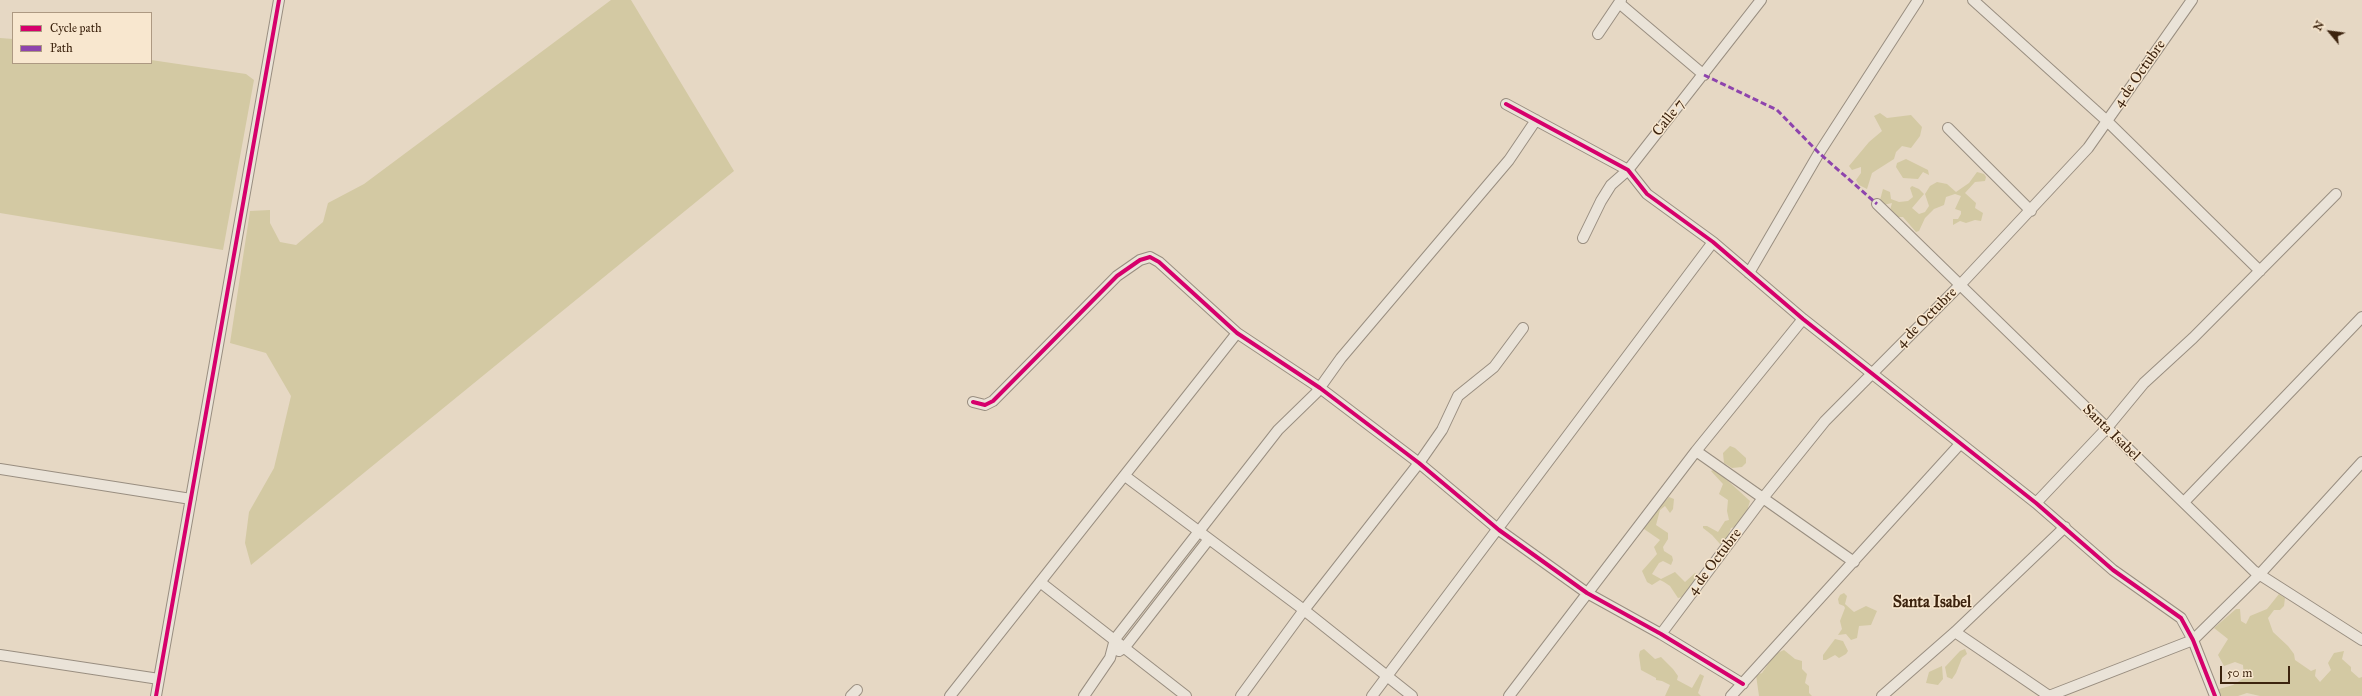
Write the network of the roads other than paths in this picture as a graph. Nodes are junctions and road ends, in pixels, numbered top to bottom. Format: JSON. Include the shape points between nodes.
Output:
{"nodes":[{"id":1,"x":279,"y":0,"type":"edge"},
{"id":2,"x":1761,"y":0,"type":"edge"},
{"id":3,"x":1918,"y":0,"type":"edge"},
{"id":4,"x":1973,"y":0,"type":"edge"},
{"id":5,"x":2192,"y":0,"type":"edge"},
{"id":6,"x":1620,"y":1,"type":"edge"},
{"id":7,"x":1598,"y":34,"type":"dead end"},
{"id":8,"x":1704,"y":75,"type":"junction"},
{"id":9,"x":1506,"y":104,"type":"dead end"},
{"id":10,"x":1536,"y":120,"type":"junction"},
{"id":11,"x":2107,"y":121,"type":"junction"},
{"id":12,"x":1948,"y":128,"type":"dead end"},
{"id":13,"x":1628,"y":170,"type":"junction"},
{"id":14,"x":2336,"y":194,"type":"dead end"},
{"id":15,"x":1877,"y":204,"type":"dead end"},
{"id":16,"x":2031,"y":211,"type":"junction"},
{"id":17,"x":1583,"y":238,"type":"dead end"},
{"id":18,"x":1713,"y":242,"type":"junction"},
{"id":19,"x":2260,"y":271,"type":"junction"},
{"id":20,"x":1749,"y":273,"type":"junction"},
{"id":21,"x":1961,"y":284,"type":"junction"},
{"id":22,"x":2362,"y":317,"type":"edge"},
{"id":23,"x":1802,"y":319,"type":"junction"},
{"id":24,"x":1523,"y":328,"type":"dead end"},
{"id":25,"x":1236,"y":333,"type":"junction"},
{"id":26,"x":1871,"y":374,"type":"junction"},
{"id":27,"x":1320,"y":388,"type":"junction"},
{"id":28,"x":973,"y":402,"type":"dead end"},
{"id":29,"x":2106,"y":429,"type":"junction"},
{"id":30,"x":1960,"y":444,"type":"junction"},
{"id":31,"x":1696,"y":451,"type":"junction"},
{"id":32,"x":2362,"y":462,"type":"edge"},
{"id":33,"x":1419,"y":463,"type":"junction"},
{"id":34,"x":0,"y":470,"type":"edge"},
{"id":35,"x":1125,"y":476,"type":"junction"},
{"id":36,"x":1763,"y":498,"type":"junction"},
{"id":37,"x":191,"y":499,"type":"junction"},
{"id":38,"x":2184,"y":502,"type":"junction"},
{"id":39,"x":2036,"y":503,"type":"junction"},
{"id":40,"x":2065,"y":527,"type":"junction"},
{"id":41,"x":1499,"y":530,"type":"junction"},
{"id":42,"x":1199,"y":532,"type":"junction"},
{"id":43,"x":1209,"y":539,"type":"junction"},
{"id":44,"x":1854,"y":562,"type":"junction"},
{"id":45,"x":2259,"y":575,"type":"junction"},
{"id":46,"x":1040,"y":582,"type":"junction"},
{"id":47,"x":1587,"y":593,"type":"junction"},
{"id":48,"x":1304,"y":610,"type":"junction"},
{"id":49,"x":1955,"y":632,"type":"junction"},
{"id":50,"x":1661,"y":634,"type":"junction"},
{"id":51,"x":1115,"y":640,"type":"junction"},
{"id":52,"x":2193,"y":640,"type":"junction"},
{"id":53,"x":2362,"y":640,"type":"edge"},
{"id":54,"x":1125,"y":647,"type":"junction"},
{"id":55,"x":0,"y":655,"type":"edge"},
{"id":56,"x":1110,"y":658,"type":"junction"},
{"id":57,"x":1386,"y":676,"type":"junction"},
{"id":58,"x":159,"y":679,"type":"junction"},
{"id":59,"x":1742,"y":684,"type":"junction"},
{"id":60,"x":156,"y":696,"type":"edge"},
{"id":61,"x":950,"y":696,"type":"edge"},
{"id":62,"x":1084,"y":696,"type":"edge"},
{"id":63,"x":1186,"y":696,"type":"edge"},
{"id":64,"x":1241,"y":696,"type":"edge"},
{"id":65,"x":1372,"y":696,"type":"edge"},
{"id":66,"x":1412,"y":696,"type":"edge"},
{"id":67,"x":1509,"y":696,"type":"edge"},
{"id":68,"x":1731,"y":696,"type":"edge"},
{"id":69,"x":1882,"y":696,"type":"edge"},
{"id":70,"x":2049,"y":696,"type":"edge"},
{"id":71,"x":2215,"y":696,"type":"edge"}],
"edges":[{"from":1,"to":37,"type":"street"},
{"from":2,"to":8,"type":"street","name":"Calle 7"},
{"from":3,"to":20,"type":"street","via":[[1819,153]]},
{"from":4,"to":11,"type":"street"},
{"from":5,"to":11,"type":"street","name":"4 de Octubre"},
{"from":6,"to":7,"type":"street"},
{"from":6,"to":8,"type":"street"},
{"from":8,"to":13,"type":"street","name":"Calle 7"},
{"from":9,"to":10,"type":"street"},
{"from":10,"to":13,"type":"street"},
{"from":10,"to":27,"type":"street","via":[[1509,160],[1341,358]]},
{"from":11,"to":16,"type":"street","name":"4 de Octubre","via":[[2088,148]]},
{"from":11,"to":19,"type":"street"},
{"from":12,"to":16,"type":"street"},
{"from":13,"to":17,"type":"street","name":"Calle 7","via":[[1608,190]]},
{"from":13,"to":18,"type":"street","via":[[1647,194]]},
{"from":14,"to":19,"type":"street"},
{"from":15,"to":21,"type":"street","name":"Santa Isabel"},
{"from":16,"to":21,"type":"street","name":"4 de Octubre"},
{"from":18,"to":20,"type":"street"},
{"from":18,"to":41,"type":"street"},
{"from":19,"to":29,"type":"street","via":[[2144,383]]},
{"from":20,"to":23,"type":"street"},
{"from":21,"to":26,"type":"street","name":"4 de Octubre"},
{"from":21,"to":29,"type":"street","name":"Santa Isabel"},
{"from":22,"to":38,"type":"street"},
{"from":23,"to":26,"type":"street"},
{"from":23,"to":31,"type":"street"},
{"from":24,"to":33,"type":"street","via":[[1494,367],[1458,396],[1442,430]]},
{"from":25,"to":27,"type":"street"},
{"from":25,"to":28,"type":"street","via":[[1159,262],[1150,257],[1140,260],[1117,276],[993,401],[985,405]]},
{"from":25,"to":35,"type":"street"},
{"from":26,"to":30,"type":"street"},
{"from":26,"to":36,"type":"street","name":"4 de Octubre","via":[[1806,444]]},
{"from":27,"to":33,"type":"street"},
{"from":27,"to":42,"type":"street","via":[[1278,430]]},
{"from":29,"to":38,"type":"street","name":"Santa Isabel"},
{"from":29,"to":39,"type":"street"},
{"from":30,"to":39,"type":"street"},
{"from":30,"to":44,"type":"street"},
{"from":31,"to":36,"type":"street"},
{"from":31,"to":47,"type":"street"},
{"from":32,"to":45,"type":"street"},
{"from":33,"to":41,"type":"street"},
{"from":33,"to":48,"type":"street"},
{"from":34,"to":37,"type":"street"},
{"from":35,"to":42,"type":"street"},
{"from":35,"to":46,"type":"street"},
{"from":36,"to":44,"type":"street"},
{"from":36,"to":50,"type":"street","name":"4 de Octubre"},
{"from":37,"to":58,"type":"street"},
{"from":38,"to":45,"type":"street","name":"Santa Isabel"},
{"from":39,"to":40,"type":"street"},
{"from":40,"to":49,"type":"street"},
{"from":40,"to":52,"type":"street","via":[[2113,570],[2181,618]]},
{"from":41,"to":47,"type":"street"},
{"from":41,"to":57,"type":"street"},
{"from":42,"to":43,"type":"street"},
{"from":42,"to":51,"type":"street"},
{"from":43,"to":48,"type":"street"},
{"from":43,"to":54,"type":"street"},
{"from":44,"to":59,"type":"street"},
{"from":45,"to":52,"type":"street"},
{"from":45,"to":53,"type":"street","name":"Santa Isabel"},
{"from":46,"to":51,"type":"street"},
{"from":46,"to":61,"type":"street"},
{"from":47,"to":50,"type":"street"},
{"from":47,"to":67,"type":"street"},
{"from":48,"to":57,"type":"street"},
{"from":48,"to":64,"type":"street"},
{"from":49,"to":69,"type":"street"},
{"from":49,"to":70,"type":"street"},
{"from":50,"to":59,"type":"street"},
{"from":51,"to":54,"type":"street"},
{"from":51,"to":56,"type":"street"},
{"from":52,"to":70,"type":"street"},
{"from":52,"to":71,"type":"street"},
{"from":54,"to":56,"type":"street"},
{"from":54,"to":63,"type":"street"},
{"from":55,"to":58,"type":"street"},
{"from":56,"to":62,"type":"street"},
{"from":57,"to":65,"type":"street"},
{"from":57,"to":66,"type":"street"},
{"from":58,"to":60,"type":"street"},
{"from":59,"to":68,"type":"street"}]}
